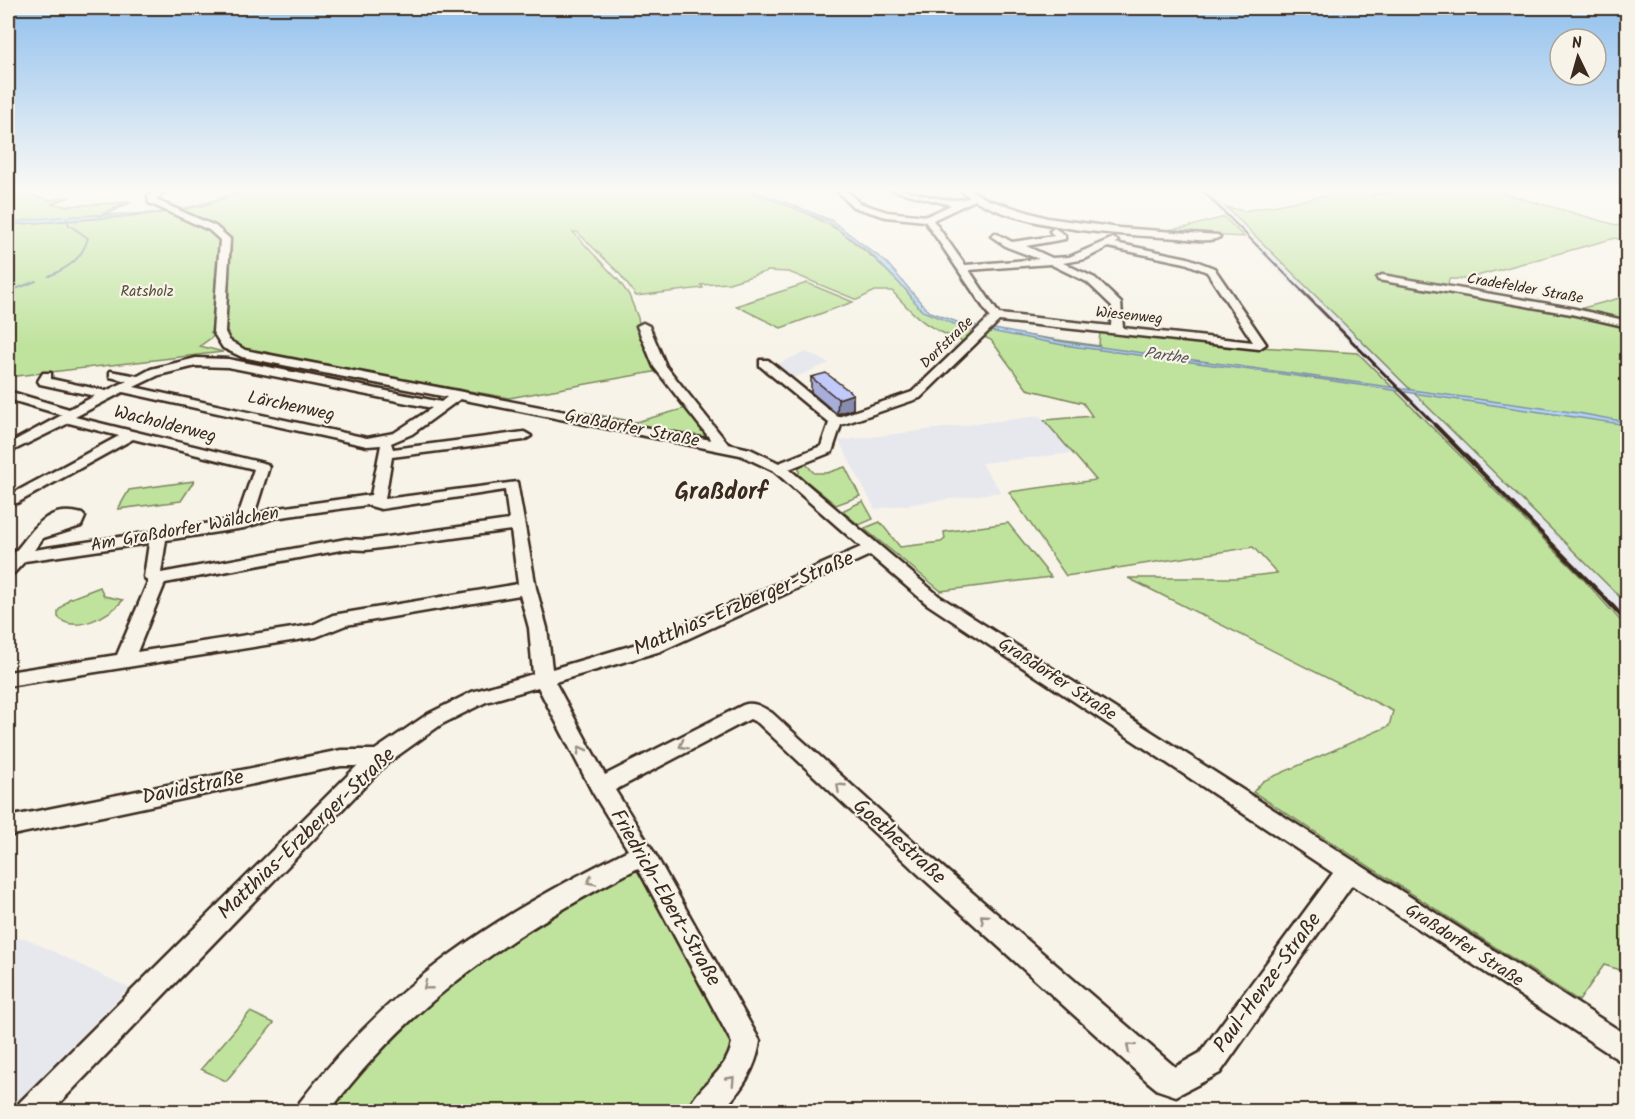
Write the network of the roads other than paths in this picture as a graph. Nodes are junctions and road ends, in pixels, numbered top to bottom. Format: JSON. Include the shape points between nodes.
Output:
{"nodes":[{"id":1,"x":225,"y":241,"type":"edge"},
{"id":2,"x":943,"y":241,"type":"edge"},
{"id":3,"x":1005,"y":241,"type":"edge"},
{"id":4,"x":1038,"y":241,"type":"edge"},
{"id":5,"x":1113,"y":241,"type":"edge"},
{"id":6,"x":1104,"y":244,"type":"junction"},
{"id":7,"x":1016,"y":245,"type":"junction"},
{"id":8,"x":1055,"y":262,"type":"junction"},
{"id":9,"x":960,"y":268,"type":"junction"},
{"id":10,"x":1382,"y":278,"type":"dead end"},
{"id":11,"x":989,"y":324,"type":"junction"},
{"id":12,"x":1628,"y":324,"type":"edge"},
{"id":13,"x":643,"y":326,"type":"dead end"},
{"id":14,"x":1116,"y":330,"type":"junction"},
{"id":15,"x":764,"y":363,"type":"dead end"},
{"id":16,"x":114,"y":374,"type":"dead end"},
{"id":17,"x":48,"y":376,"type":"dead end"},
{"id":18,"x":140,"y":380,"type":"junction"},
{"id":19,"x":122,"y":388,"type":"junction"},
{"id":20,"x":8,"y":395,"type":"edge"},
{"id":21,"x":108,"y":395,"type":"junction"},
{"id":22,"x":458,"y":395,"type":"junction"},
{"id":23,"x":442,"y":406,"type":"junction"},
{"id":24,"x":65,"y":414,"type":"junction"},
{"id":25,"x":836,"y":422,"type":"junction"},
{"id":26,"x":131,"y":435,"type":"junction"},
{"id":27,"x":524,"y":436,"type":"dead end"},
{"id":28,"x":723,"y":447,"type":"junction"},
{"id":29,"x":386,"y":448,"type":"junction"},
{"id":30,"x":8,"y":449,"type":"edge"},
{"id":31,"x":779,"y":468,"type":"junction"},
{"id":32,"x":12,"y":500,"type":"dead end"},
{"id":33,"x":382,"y":503,"type":"junction"},
{"id":34,"x":244,"y":523,"type":"junction"},
{"id":35,"x":517,"y":524,"type":"junction"},
{"id":36,"x":37,"y":535,"type":"dead end"},
{"id":37,"x":158,"y":537,"type":"junction"},
{"id":38,"x":872,"y":548,"type":"junction"},
{"id":39,"x":20,"y":557,"type":"junction"},
{"id":40,"x":8,"y":569,"type":"edge"},
{"id":41,"x":158,"y":579,"type":"junction"},
{"id":42,"x":527,"y":588,"type":"junction"},
{"id":43,"x":124,"y":660,"type":"junction"},
{"id":44,"x":543,"y":678,"type":"junction"},
{"id":45,"x":8,"y":679,"type":"edge"},
{"id":46,"x":380,"y":758,"type":"junction"},
{"id":47,"x":601,"y":787,"type":"junction"},
{"id":48,"x":8,"y":826,"type":"edge"},
{"id":49,"x":643,"y":854,"type":"junction"},
{"id":50,"x":1348,"y":871,"type":"junction"},
{"id":51,"x":1628,"y":1052,"type":"edge"},
{"id":52,"x":1176,"y":1082,"type":"joint"},
{"id":53,"x":30,"y":1112,"type":"edge"},
{"id":54,"x":310,"y":1112,"type":"edge"},
{"id":55,"x":701,"y":1112,"type":"edge"}],
"edges":[{"from":1,"to":22,"type":"street","name":"Graßdorfer Straße","via":[[219,332],[222,341],[232,348]]},
{"from":2,"to":9,"type":"street","name":"Dorfstraße"},
{"from":3,"to":7,"type":"street"},
{"from":4,"to":7,"type":"street"},
{"from":5,"to":6,"type":"street"},
{"from":6,"to":8,"type":"street","via":[[1082,257]]},
{"from":6,"to":14,"type":"street","name":"Wiesenweg","via":[[1188,261],[1211,270],[1260,344]]},
{"from":7,"to":8,"type":"street"},
{"from":8,"to":9,"type":"street"},
{"from":8,"to":14,"type":"street","via":[[1090,280],[1109,296],[1119,314]]},
{"from":9,"to":11,"type":"street","name":"Dorfstraße"},
{"from":10,"to":12,"type":"street","name":"Cradefelder Straße"},
{"from":11,"to":14,"type":"street","name":"Wiesenweg"},
{"from":11,"to":25,"type":"street","name":"Dorfstraße","via":[[910,399]]},
{"from":13,"to":28,"type":"street","via":[[660,367]]},
{"from":15,"to":25,"type":"street"},
{"from":16,"to":18,"type":"street"},
{"from":17,"to":21,"type":"street","via":[[44,381]]},
{"from":18,"to":19,"type":"street"},
{"from":18,"to":23,"type":"street","via":[[155,372],[196,362],[228,363]]},
{"from":19,"to":21,"type":"street"},
{"from":19,"to":29,"type":"street","name":"Lärchenweg"},
{"from":20,"to":24,"type":"street","name":"Wacholderweg"},
{"from":21,"to":24,"type":"street"},
{"from":22,"to":23,"type":"street"},
{"from":22,"to":28,"type":"street","name":"Graßdorfer Straße"},
{"from":23,"to":29,"type":"street"},
{"from":24,"to":26,"type":"street","name":"Wacholderweg"},
{"from":24,"to":30,"type":"street"},
{"from":25,"to":31,"type":"street","via":[[827,449]]},
{"from":26,"to":32,"type":"street"},
{"from":26,"to":34,"type":"street","name":"Wacholderweg","via":[[262,467]]},
{"from":27,"to":29,"type":"street","name":"Lärchenweg"},
{"from":28,"to":31,"type":"street","name":"Graßdorfer Straße","via":[[745,452]]},
{"from":29,"to":33,"type":"street"},
{"from":31,"to":38,"type":"street","name":"Graßdorfer Straße"},
{"from":33,"to":34,"type":"street","name":"Am Graßdorfer Wäldchen","via":[[272,514]]},
{"from":33,"to":35,"type":"street","name":"Am Graßdorfer Wäldchen","via":[[512,485]]},
{"from":34,"to":37,"type":"street","name":"Am Graßdorfer Wäldchen"},
{"from":35,"to":41,"type":"street","via":[[366,545],[346,544]]},
{"from":35,"to":42,"type":"street","name":"Am Graßdorfer Wäldchen"},
{"from":36,"to":39,"type":"street"},
{"from":37,"to":39,"type":"street","name":"Am Graßdorfer Wäldchen"},
{"from":37,"to":41,"type":"street","via":[[151,570],[152,577]]},
{"from":38,"to":44,"type":"street","name":"Matthias-Erzberger-Straße","via":[[654,646]]},
{"from":38,"to":50,"type":"street","name":"Graßdorfer Straße","via":[[933,600]]},
{"from":39,"to":40,"type":"street"},
{"from":41,"to":43,"type":"street"},
{"from":42,"to":43,"type":"street","via":[[344,619],[316,631]]},
{"from":42,"to":44,"type":"street","name":"Am Graßdorfer Wäldchen","via":[[538,628]]},
{"from":43,"to":45,"type":"street"},
{"from":44,"to":46,"type":"street","name":"Matthias-Erzberger-Straße","via":[[479,697],[435,718]]},
{"from":47,"to":44,"type":"street","name":"Friedrich-Ebert-Straße","one_way":true},
{"from":46,"to":48,"type":"street","name":"Davidstraße","via":[[341,758]]},
{"from":46,"to":53,"type":"street","name":"Matthias-Erzberger-Straße"},
{"from":47,"to":49,"type":"street","name":"Friedrich-Ebert-Straße"},
{"from":52,"to":47,"type":"street","name":"Goethestraße","one_way":true,"via":[[1157,1071],[765,718],[750,710]]},
{"from":49,"to":54,"type":"street","one_way":true,"via":[[537,909],[452,966],[366,1043]]},
{"from":55,"to":49,"type":"street","name":"Friedrich-Ebert-Straße","one_way":true,"via":[[739,1071],[746,1041]]},
{"from":50,"to":51,"type":"street","name":"Graßdorfer Straße"},
{"from":50,"to":52,"type":"street","name":"Paul-Henze-Straße","via":[[1210,1063]]}]}
